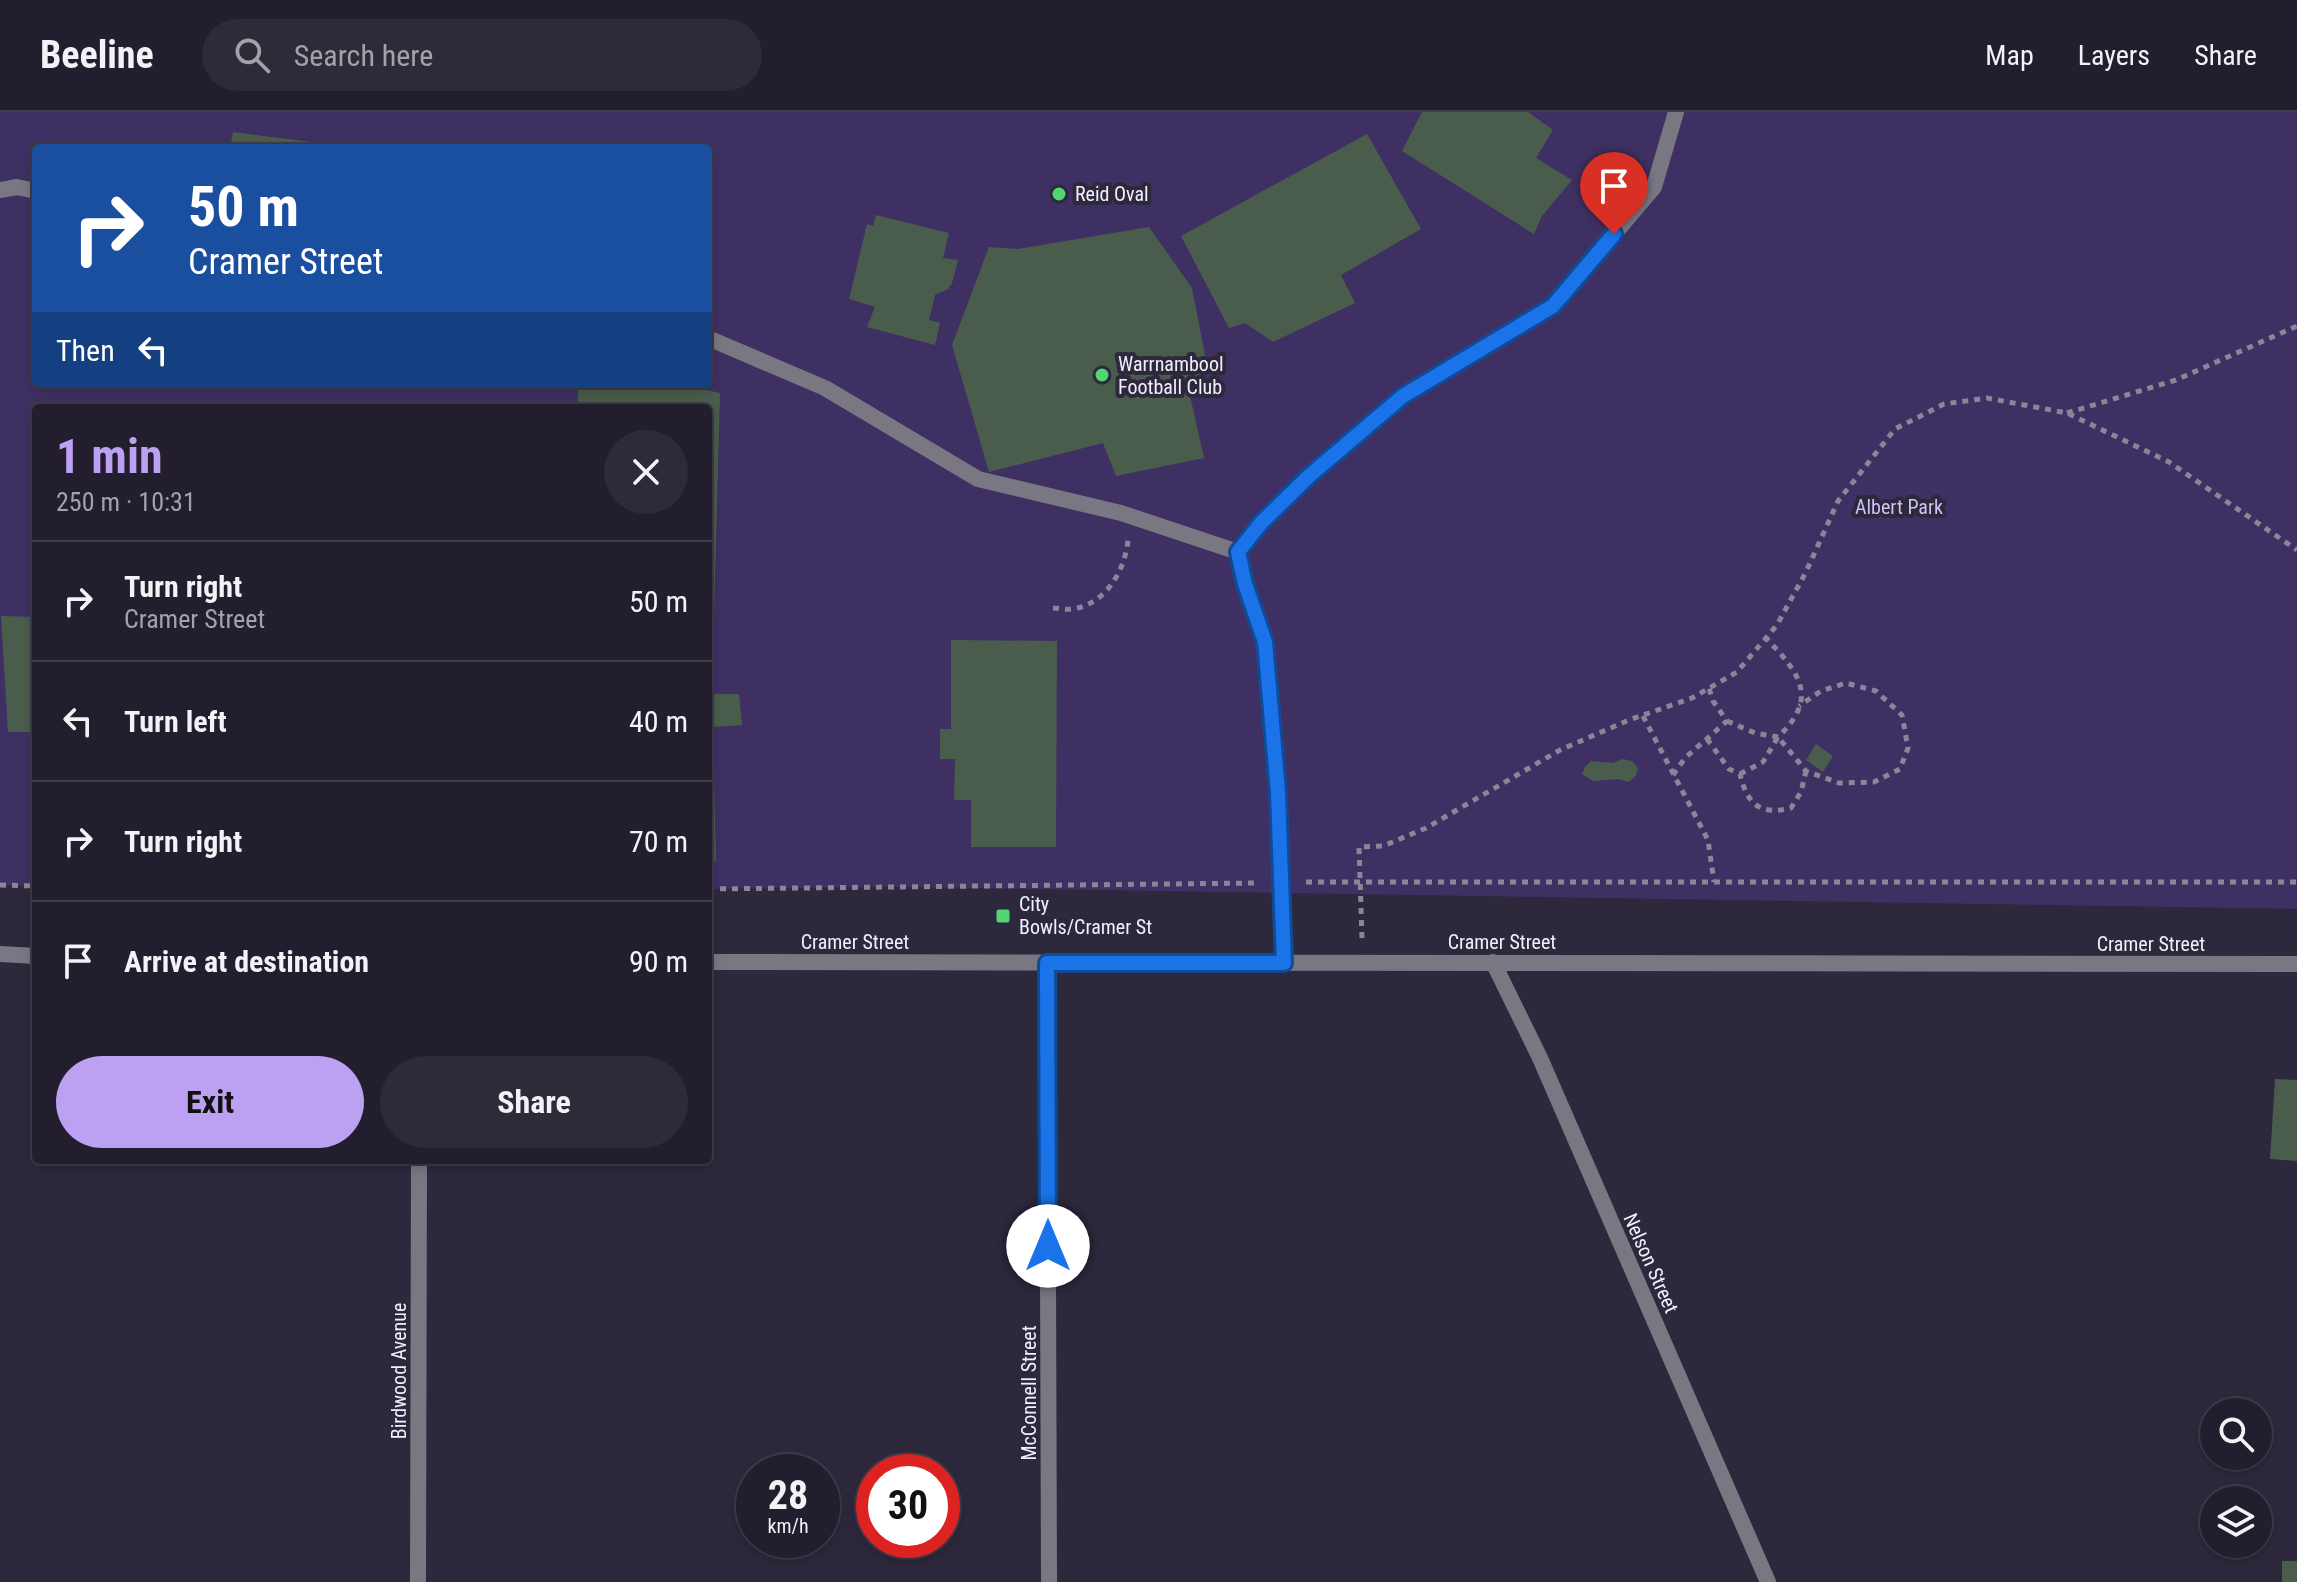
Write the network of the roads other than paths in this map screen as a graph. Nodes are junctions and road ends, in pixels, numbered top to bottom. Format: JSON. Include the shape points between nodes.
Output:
{"nodes":[{"id":1,"x":1676,"y":112,"type":"edge"},
{"id":2,"x":0,"y":190,"type":"edge"},
{"id":3,"x":32,"y":190,"type":"edge"},
{"id":4,"x":712,"y":340,"type":"edge"},
{"id":5,"x":1238,"y":552,"type":"junction"},
{"id":6,"x":0,"y":954,"type":"edge"},
{"id":7,"x":32,"y":956,"type":"edge"},
{"id":8,"x":712,"y":962,"type":"edge"},
{"id":9,"x":1493,"y":962,"type":"junction"},
{"id":10,"x":1047,"y":963,"type":"junction"},
{"id":11,"x":1284,"y":963,"type":"junction"},
{"id":12,"x":2297,"y":964,"type":"edge"},
{"id":13,"x":419,"y":1164,"type":"edge"},
{"id":14,"x":418,"y":1582,"type":"edge"},
{"id":15,"x":1049,"y":1582,"type":"edge"},
{"id":16,"x":1768,"y":1582,"type":"edge"}],
"edges":[{"from":1,"to":5,"type":"street","via":[[1654,187],[1553,306],[1403,396],[1309,476]]},
{"from":2,"to":3,"type":"street"},
{"from":4,"to":5,"type":"street","via":[[825,388],[978,479],[1129,516]]},
{"from":5,"to":11,"type":"street","via":[[1265,642],[1278,792]]},
{"from":6,"to":7,"type":"street"},
{"from":8,"to":10,"type":"street","name":"Cramer Street"},
{"from":9,"to":11,"type":"street","name":"Cramer Street"},
{"from":9,"to":12,"type":"street","name":"Cramer Street"},
{"from":9,"to":16,"type":"street","name":"Nelson Street","via":[[1540,1058]]},
{"from":10,"to":11,"type":"street","name":"Cramer Street"},
{"from":10,"to":15,"type":"street","name":"McConnell Street"},
{"from":13,"to":14,"type":"street","name":"Birdwood Avenue"}]}
